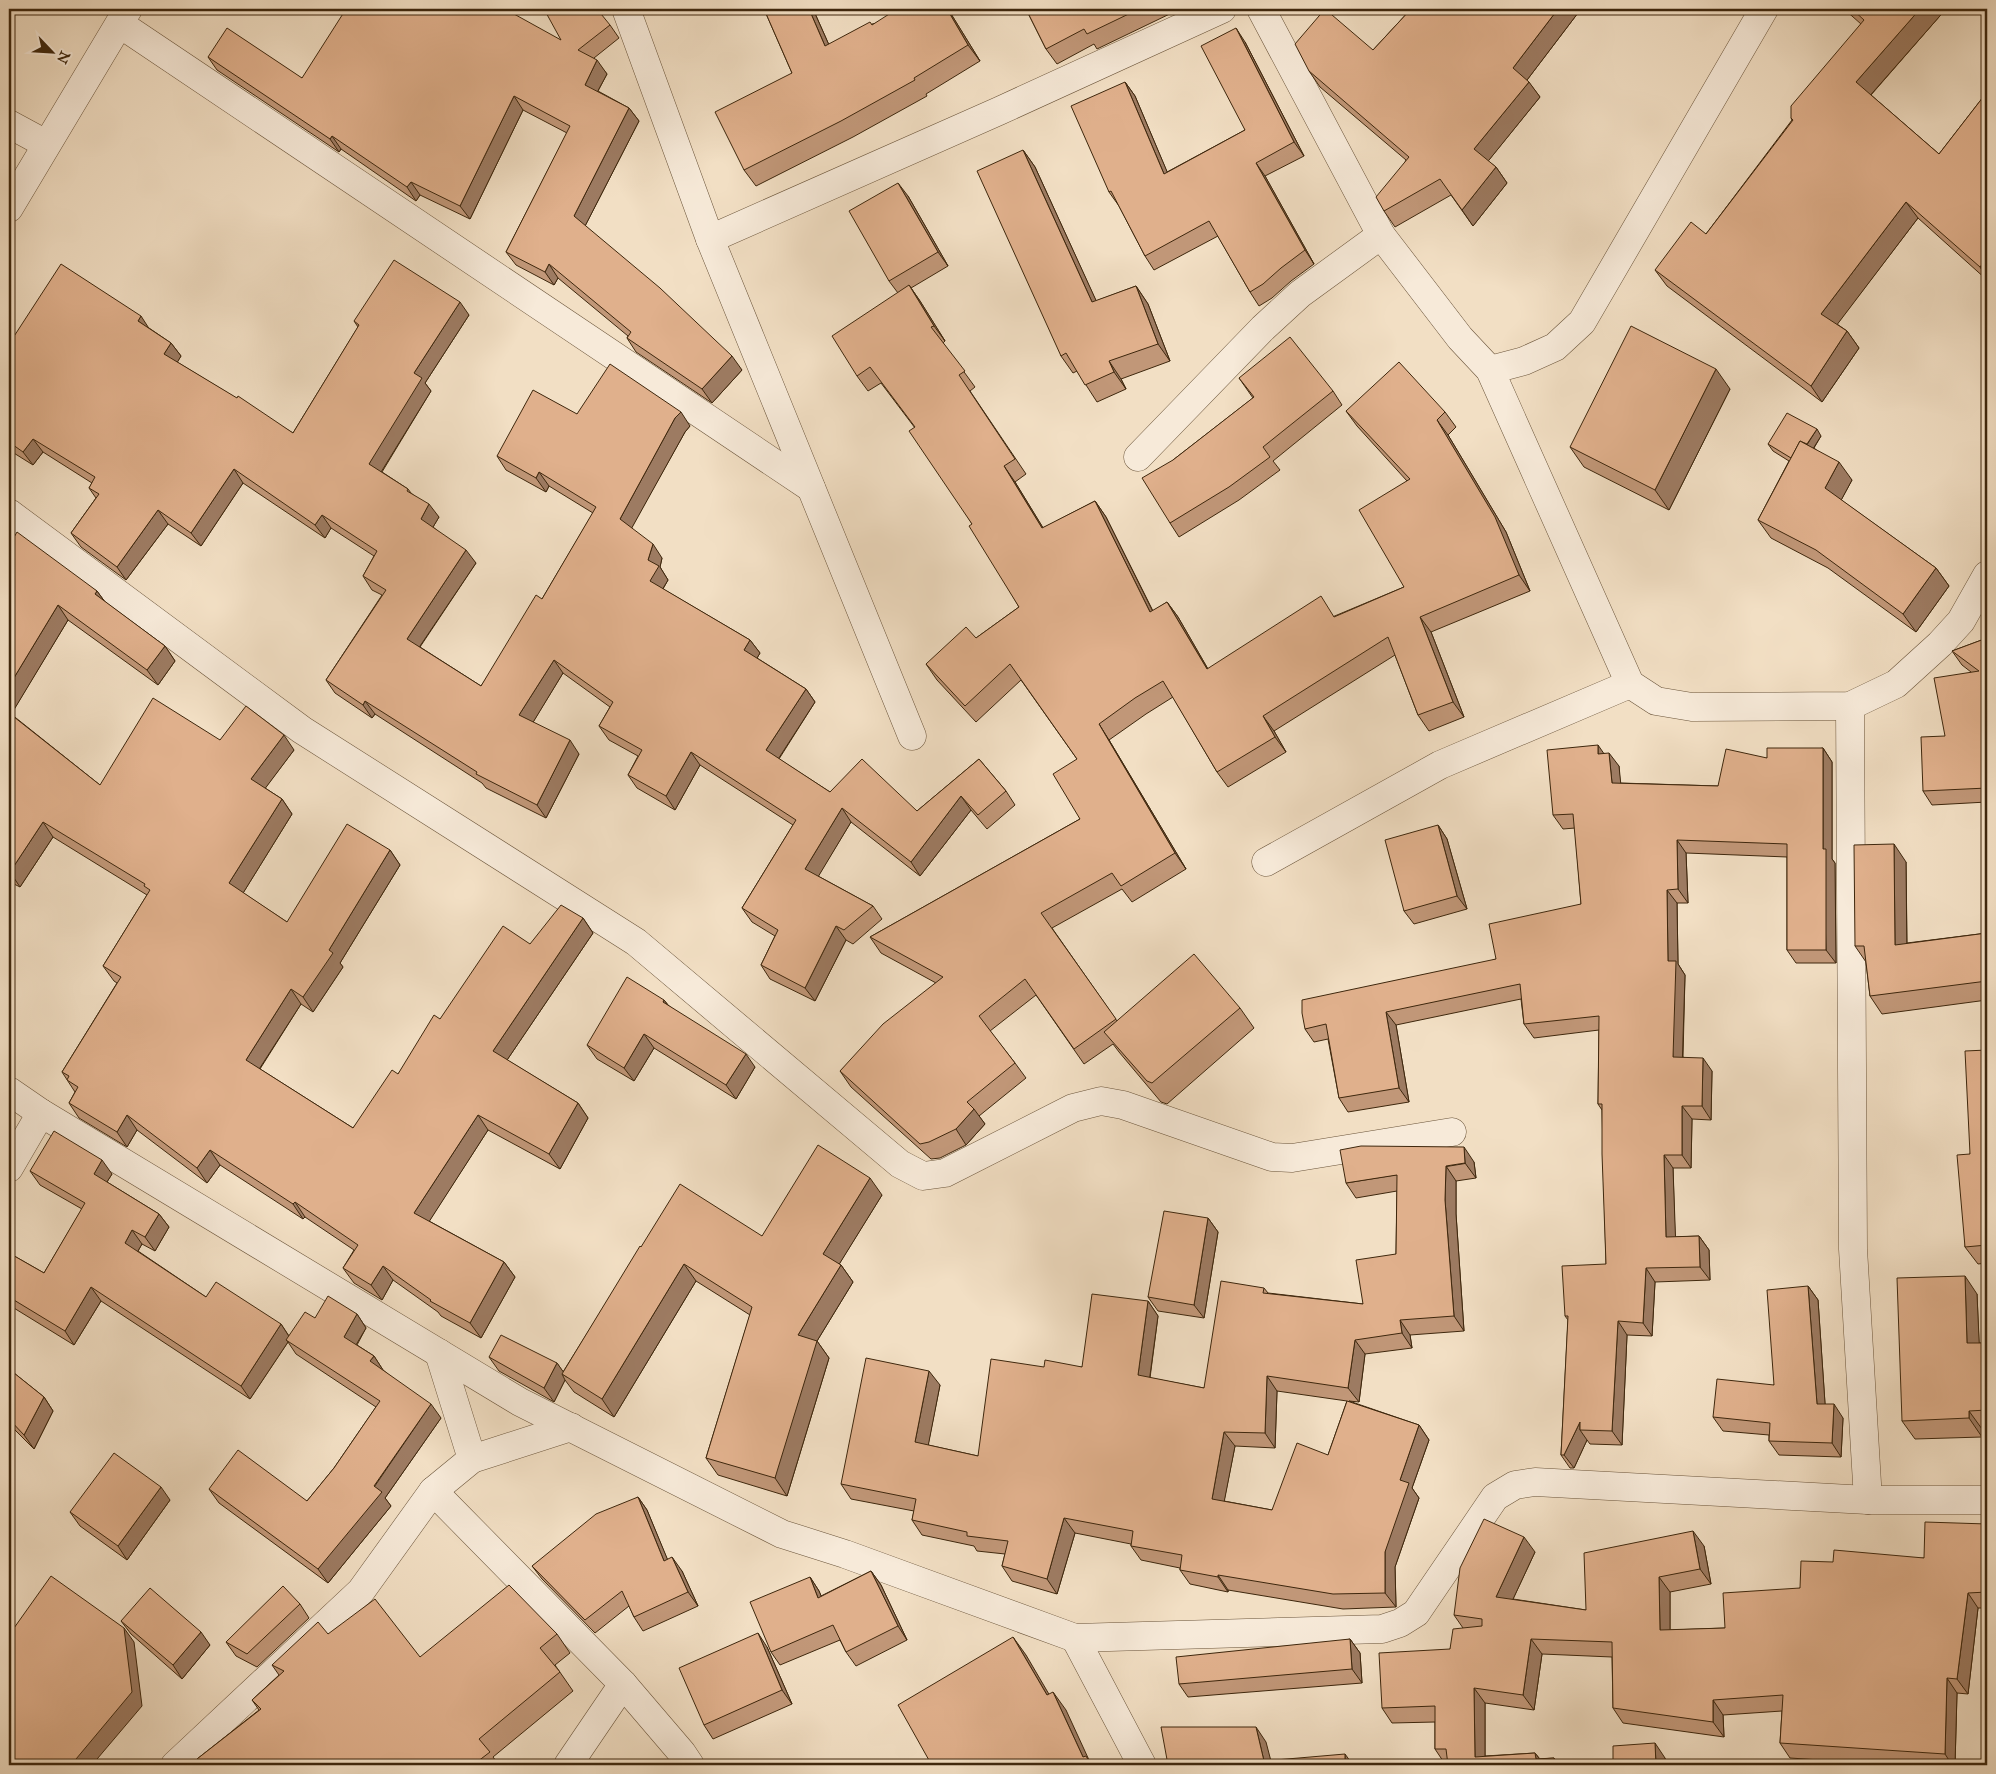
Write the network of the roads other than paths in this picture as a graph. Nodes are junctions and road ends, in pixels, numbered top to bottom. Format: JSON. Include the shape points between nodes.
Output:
{"nodes":[{"id":1,"x":626,"y":9,"type":"edge"},
{"id":2,"x":1222,"y":9,"type":"edge"},
{"id":3,"x":1261,"y":9,"type":"edge"},
{"id":4,"x":1764,"y":9,"type":"edge"},
{"id":5,"x":124,"y":16,"type":"edge"},
{"id":6,"x":9,"y":124,"type":"edge"},
{"id":7,"x":46,"y":144,"type":"junction"},
{"id":8,"x":9,"y":208,"type":"edge"},
{"id":9,"x":1381,"y":235,"type":"junction"},
{"id":10,"x":710,"y":239,"type":"junction"},
{"id":11,"x":1490,"y":370,"type":"junction"},
{"id":12,"x":1138,"y":457,"type":"dead end"},
{"id":13,"x":811,"y":488,"type":"junction"},
{"id":14,"x":9,"y":513,"type":"edge"},
{"id":15,"x":1987,"y":575,"type":"edge"},
{"id":16,"x":1630,"y":684,"type":"junction"},
{"id":17,"x":1850,"y":706,"type":"junction"},
{"id":18,"x":912,"y":736,"type":"dead end"},
{"id":19,"x":1266,"y":862,"type":"dead end"},
{"id":20,"x":9,"y":1090,"type":"edge"},
{"id":21,"x":41,"y":1113,"type":"junction"},
{"id":22,"x":1452,"y":1132,"type":"dead end"},
{"id":23,"x":9,"y":1168,"type":"edge"},
{"id":24,"x":439,"y":1353,"type":"junction"},
{"id":25,"x":571,"y":1427,"type":"junction"},
{"id":26,"x":472,"y":1459,"type":"junction"},
{"id":27,"x":433,"y":1491,"type":"junction"},
{"id":28,"x":1868,"y":1500,"type":"junction"},
{"id":29,"x":1987,"y":1500,"type":"edge"},
{"id":30,"x":1076,"y":1638,"type":"junction"},
{"id":31,"x":623,"y":1684,"type":"junction"},
{"id":32,"x":175,"y":1765,"type":"edge"},
{"id":33,"x":568,"y":1765,"type":"edge"},
{"id":34,"x":690,"y":1765,"type":"edge"},
{"id":35,"x":1142,"y":1765,"type":"edge"}],
"edges":[{"from":1,"to":10,"type":"street"},
{"from":2,"to":10,"type":"street"},
{"from":3,"to":9,"type":"street"},
{"from":4,"to":11,"type":"street","via":[[1582,322],[1555,347],[1524,361]]},
{"from":5,"to":7,"type":"street"},
{"from":5,"to":13,"type":"street"},
{"from":6,"to":7,"type":"street"},
{"from":7,"to":8,"type":"street"},
{"from":9,"to":11,"type":"street","via":[[1460,338]]},
{"from":9,"to":12,"type":"street","via":[[1300,294]]},
{"from":10,"to":13,"type":"street"},
{"from":11,"to":16,"type":"street"},
{"from":13,"to":18,"type":"street"},
{"from":14,"to":22,"type":"street","via":[[302,730],[636,942],[900,1164],[923,1176],[945,1173],[1073,1108],[1101,1101],[1123,1105],[1272,1157],[1292,1158]]},
{"from":15,"to":17,"type":"street","via":[[1961,620],[1940,644],[1896,684]]},
{"from":16,"to":17,"type":"street","via":[[1656,701],[1692,707]]},
{"from":16,"to":19,"type":"street","via":[[1440,765]]},
{"from":17,"to":28,"type":"street","via":[[1853,1248]]},
{"from":20,"to":21,"type":"street"},
{"from":21,"to":23,"type":"street"},
{"from":21,"to":24,"type":"street"},
{"from":24,"to":25,"type":"street","via":[[520,1402]]},
{"from":24,"to":26,"type":"street"},
{"from":25,"to":26,"type":"street"},
{"from":25,"to":30,"type":"street","via":[[782,1534]]},
{"from":26,"to":27,"type":"street"},
{"from":27,"to":31,"type":"street"},
{"from":27,"to":32,"type":"street","via":[[361,1591]]},
{"from":28,"to":29,"type":"street"},
{"from":28,"to":30,"type":"street","via":[[1535,1482],[1515,1485],[1495,1497],[1416,1613],[1400,1623],[1382,1629]]},
{"from":30,"to":35,"type":"street"},
{"from":31,"to":33,"type":"street"},
{"from":31,"to":34,"type":"street"}]}
